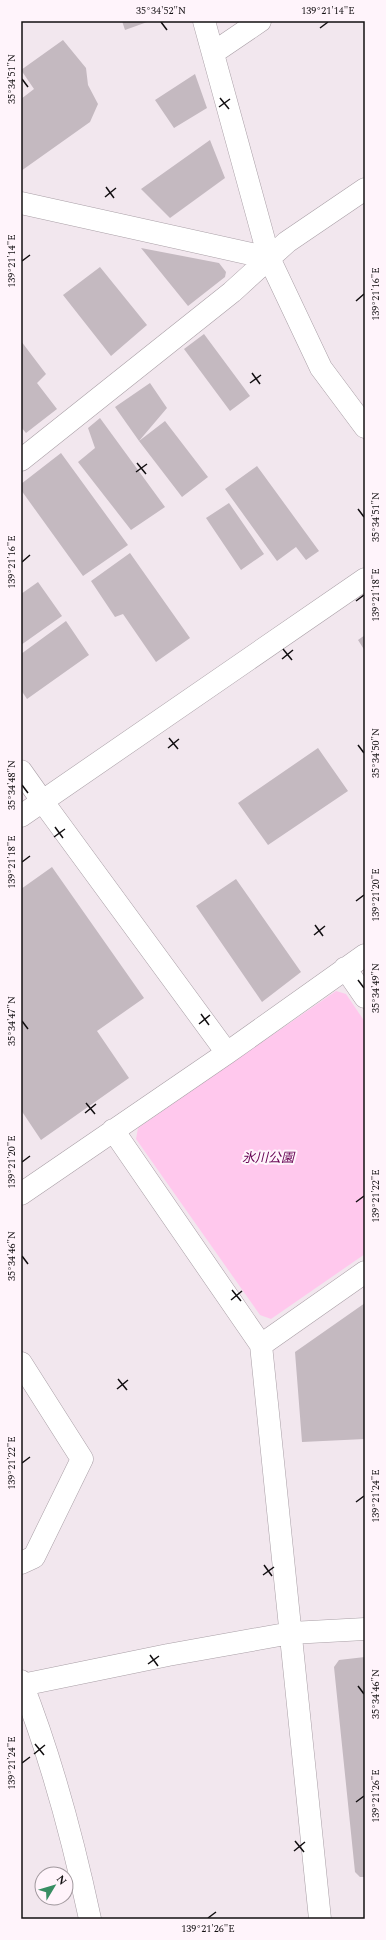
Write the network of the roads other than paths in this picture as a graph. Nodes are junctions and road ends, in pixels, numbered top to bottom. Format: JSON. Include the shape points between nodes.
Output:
{"nodes":[{"id":1,"x":204,"y":21,"type":"edge"},
{"id":2,"x":260,"y":21,"type":"edge"},
{"id":3,"x":213,"y":53,"type":"junction"},
{"id":4,"x":365,"y":189,"type":"edge"},
{"id":5,"x":21,"y":203,"type":"edge"},
{"id":6,"x":269,"y":258,"type":"junction"},
{"id":7,"x":365,"y":427,"type":"edge"},
{"id":8,"x":21,"y":460,"type":"edge"},
{"id":9,"x":365,"y":579,"type":"edge"},
{"id":10,"x":21,"y":771,"type":"edge"},
{"id":11,"x":43,"y":802,"type":"junction"},
{"id":12,"x":21,"y":816,"type":"edge"},
{"id":13,"x":365,"y":955,"type":"edge"},
{"id":14,"x":345,"y":968,"type":"junction"},
{"id":15,"x":365,"y":997,"type":"edge"},
{"id":16,"x":226,"y":1053,"type":"junction"},
{"id":17,"x":113,"y":1130,"type":"junction"},
{"id":18,"x":21,"y":1194,"type":"edge"},
{"id":19,"x":365,"y":1272,"type":"edge"},
{"id":20,"x":261,"y":1345,"type":"junction"},
{"id":21,"x":21,"y":1363,"type":"edge"},
{"id":22,"x":21,"y":1563,"type":"edge"},
{"id":23,"x":365,"y":1629,"type":"edge"},
{"id":24,"x":291,"y":1633,"type":"junction"},
{"id":25,"x":22,"y":1683,"type":"edge"},
{"id":26,"x":90,"y":1919,"type":"edge"},
{"id":27,"x":320,"y":1919,"type":"edge"}],
"edges":[{"from":1,"to":3,"type":"street"},
{"from":2,"to":3,"type":"street"},
{"from":3,"to":6,"type":"street"},
{"from":4,"to":6,"type":"street","via":[[287,242]]},
{"from":5,"to":6,"type":"street"},
{"from":6,"to":7,"type":"street","via":[[321,368]]},
{"from":6,"to":8,"type":"street","via":[[232,292]]},
{"from":9,"to":11,"type":"street"},
{"from":10,"to":11,"type":"street"},
{"from":11,"to":12,"type":"street"},
{"from":11,"to":16,"type":"street"},
{"from":13,"to":14,"type":"street"},
{"from":14,"to":15,"type":"street"},
{"from":14,"to":16,"type":"street"},
{"from":16,"to":17,"type":"street"},
{"from":17,"to":18,"type":"street"},
{"from":17,"to":20,"type":"street"},
{"from":19,"to":20,"type":"street"},
{"from":20,"to":24,"type":"street"},
{"from":21,"to":22,"type":"street","via":[[82,1459],[34,1557]]},
{"from":23,"to":24,"type":"street"},
{"from":24,"to":25,"type":"street"},
{"from":24,"to":27,"type":"street"},
{"from":25,"to":26,"type":"street","via":[[48,1761]]}]}
